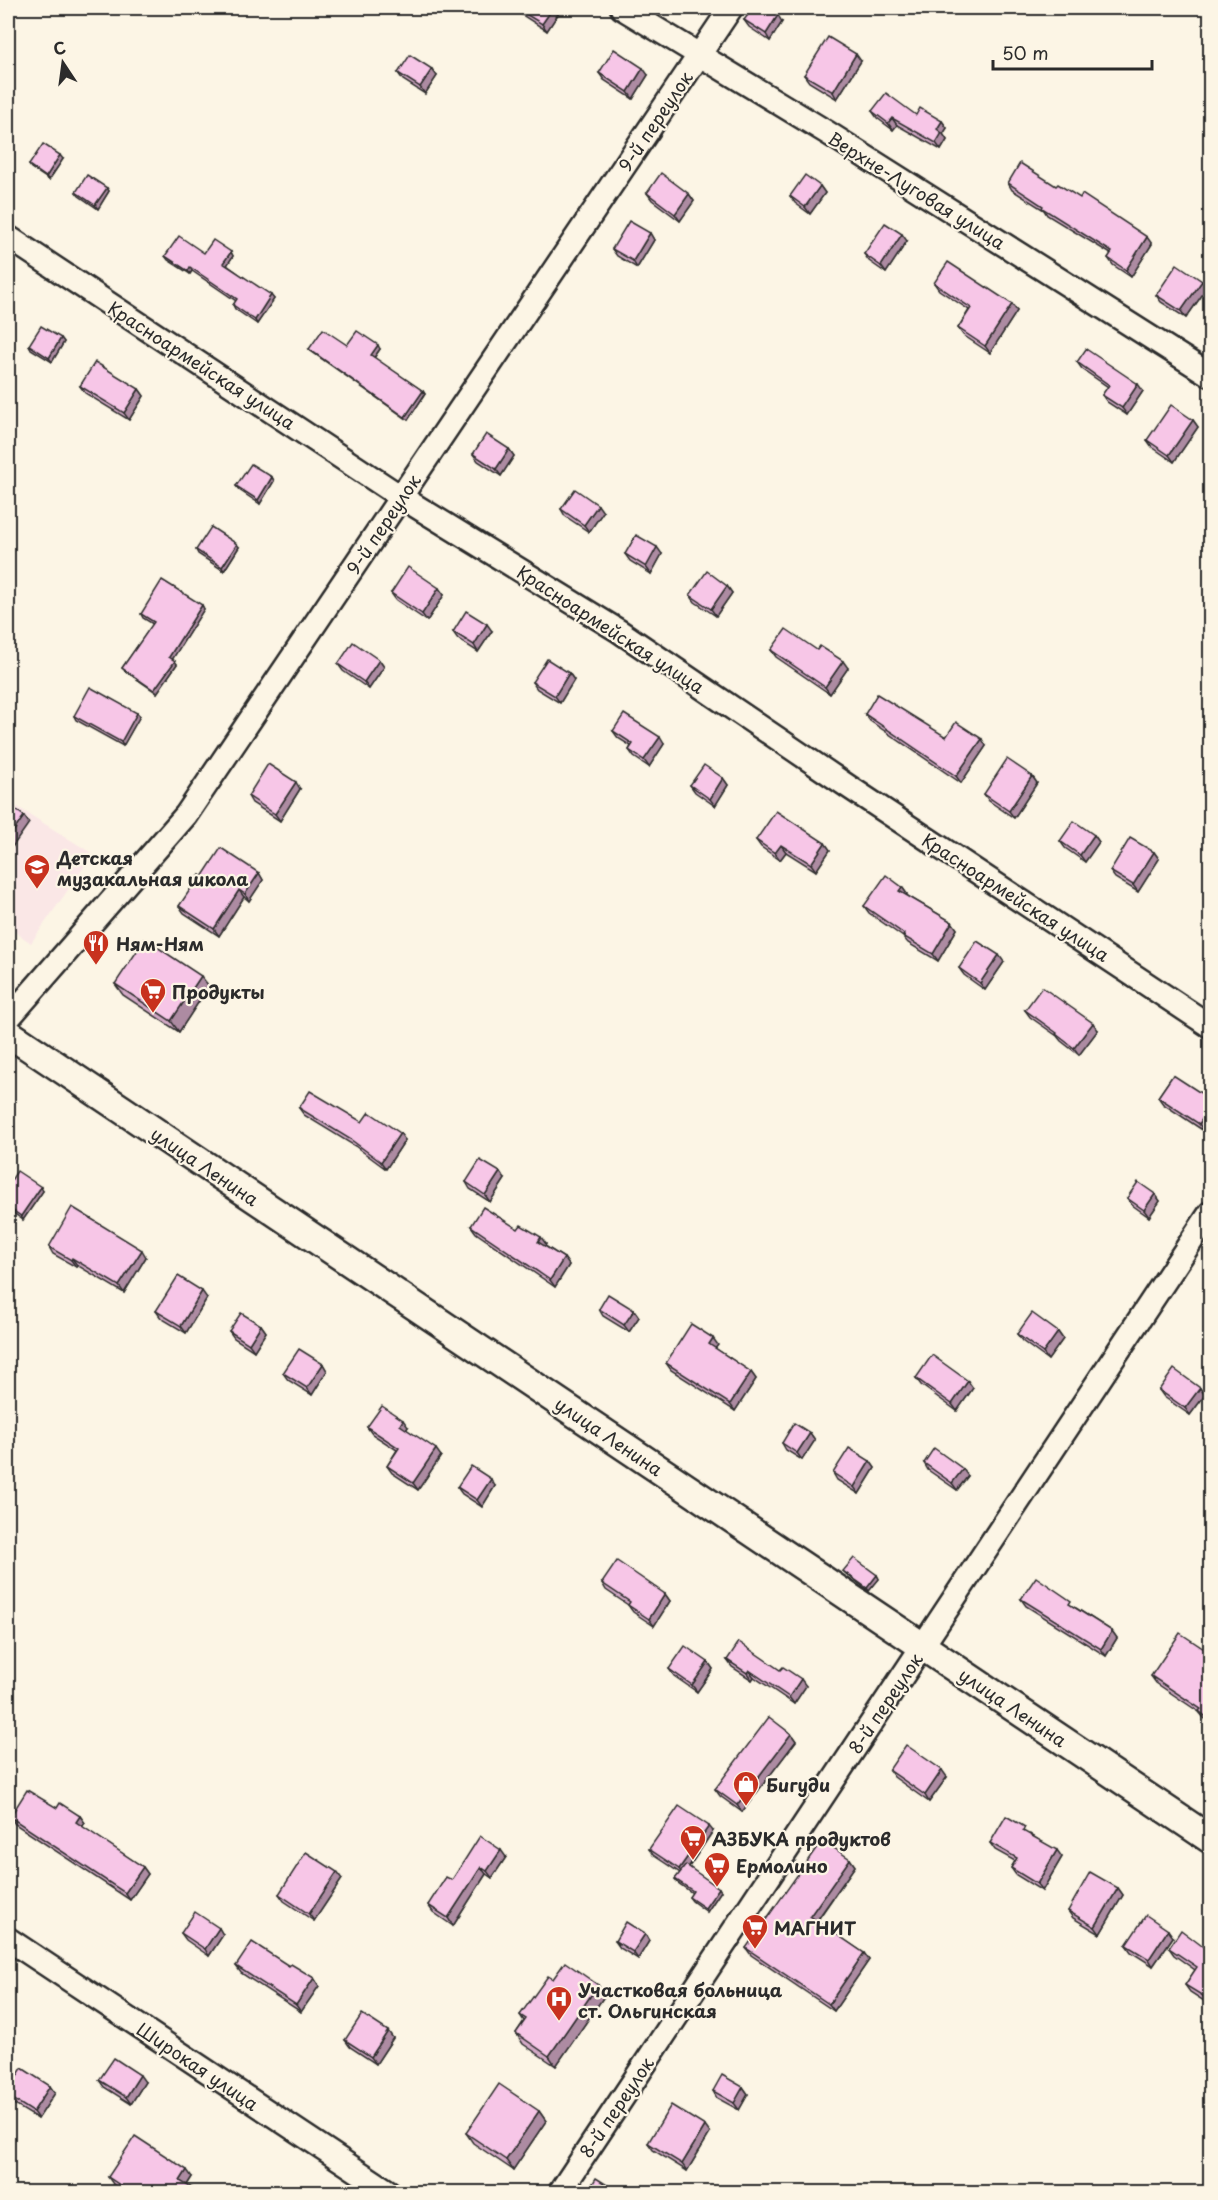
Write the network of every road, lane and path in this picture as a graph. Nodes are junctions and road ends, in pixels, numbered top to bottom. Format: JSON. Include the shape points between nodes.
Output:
{"nodes":[{"id":1,"x":622,"y":8,"type":"edge"},
{"id":2,"x":730,"y":8,"type":"edge"},
{"id":3,"x":700,"y":55,"type":"junction"},
{"id":4,"x":8,"y":237,"type":"edge"},
{"id":5,"x":1210,"y":375,"type":"edge"},
{"id":6,"x":401,"y":497,"type":"junction"},
{"id":7,"x":8,"y":1018,"type":"edge"},
{"id":8,"x":1210,"y":1026,"type":"edge"},
{"id":9,"x":8,"y":1033,"type":"edge"},
{"id":10,"x":1210,"y":1213,"type":"edge"},
{"id":11,"x":923,"y":1646,"type":"junction"},
{"id":12,"x":1210,"y":1839,"type":"edge"},
{"id":13,"x":8,"y":1939,"type":"edge"},
{"id":14,"x":389,"y":2193,"type":"edge"},
{"id":15,"x":560,"y":2193,"type":"edge"}],
"edges":[{"from":1,"to":3,"type":"street","name":"Верхне-Луговая улица"},
{"from":2,"to":3,"type":"street","name":"9-й переулок"},
{"from":3,"to":5,"type":"street","name":"Верхне-Луговая улица"},
{"from":3,"to":6,"type":"street","name":"9-й переулок"},
{"from":4,"to":6,"type":"street","name":"Красноармейская улица"},
{"from":6,"to":7,"type":"street","name":"9-й переулок","via":[[186,815]]},
{"from":6,"to":8,"type":"street","name":"Красноармейская улица","via":[[619,631]]},
{"from":9,"to":11,"type":"street","name":"улица Ленина"},
{"from":10,"to":11,"type":"street","name":"8-й переулок"},
{"from":11,"to":12,"type":"street","name":"улица Ленина"},
{"from":11,"to":15,"type":"street","name":"8-й переулок"},
{"from":13,"to":14,"type":"street","name":"Широкая улица"}]}
